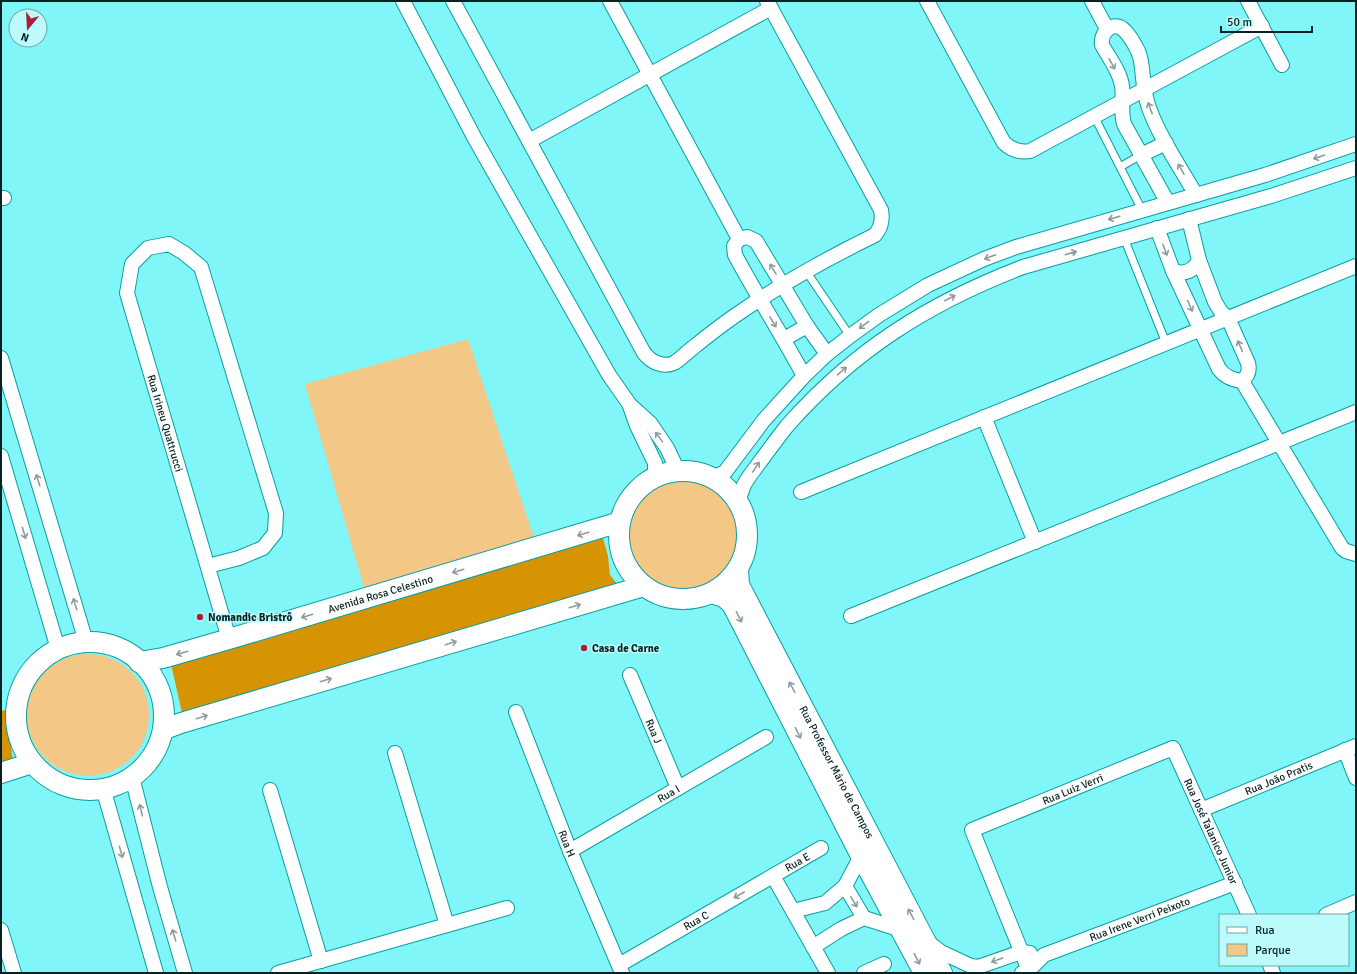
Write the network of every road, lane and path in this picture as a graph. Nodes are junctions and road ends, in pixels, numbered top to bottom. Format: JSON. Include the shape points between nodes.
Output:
{"nodes":[{"id":1,"x":403,"y":1,"type":"edge"},
{"id":2,"x":453,"y":1,"type":"edge"},
{"id":3,"x":610,"y":1,"type":"edge"},
{"id":4,"x":927,"y":1,"type":"edge"},
{"id":5,"x":1092,"y":1,"type":"edge"},
{"id":6,"x":1248,"y":1,"type":"edge"},
{"id":7,"x":769,"y":4,"type":"edge"},
{"id":8,"x":1262,"y":26,"type":"junction"},
{"id":9,"x":1107,"y":29,"type":"junction"},
{"id":10,"x":1282,"y":65,"type":"dead end"},
{"id":11,"x":650,"y":74,"type":"junction"},
{"id":12,"x":1145,"y":89,"type":"junction"},
{"id":13,"x":1122,"y":102,"type":"junction"},
{"id":14,"x":1094,"y":116,"type":"junction"},
{"id":15,"x":529,"y":141,"type":"junction"},
{"id":16,"x":1166,"y":143,"type":"junction"},
{"id":17,"x":1356,"y":144,"type":"edge"},
{"id":18,"x":1142,"y":155,"type":"junction"},
{"id":19,"x":1120,"y":167,"type":"junction"},
{"id":20,"x":1356,"y":168,"type":"edge"},
{"id":21,"x":1264,"y":175,"type":"junction"},
{"id":22,"x":1196,"y":195,"type":"junction"},
{"id":23,"x":1271,"y":196,"type":"junction"},
{"id":24,"x":1168,"y":203,"type":"junction"},
{"id":25,"x":1142,"y":210,"type":"junction"},
{"id":26,"x":1189,"y":219,"type":"junction"},
{"id":27,"x":1157,"y":228,"type":"junction"},
{"id":28,"x":1048,"y":237,"type":"junction"},
{"id":29,"x":1124,"y":238,"type":"junction"},
{"id":30,"x":739,"y":239,"type":"junction"},
{"id":31,"x":1054,"y":258,"type":"junction"},
{"id":32,"x":1199,"y":260,"type":"junction"},
{"id":33,"x":1356,"y":266,"type":"edge"},
{"id":34,"x":806,"y":271,"type":"junction"},
{"id":35,"x":1173,"y":271,"type":"junction"},
{"id":36,"x":783,"y":285,"type":"junction"},
{"id":37,"x":759,"y":300,"type":"junction"},
{"id":38,"x":879,"y":315,"type":"junction"},
{"id":39,"x":1228,"y":318,"type":"junction"},
{"id":40,"x":807,"y":326,"type":"junction"},
{"id":41,"x":1200,"y":329,"type":"junction"},
{"id":42,"x":891,"y":333,"type":"junction"},
{"id":43,"x":850,"y":336,"type":"junction"},
{"id":44,"x":784,"y":339,"type":"junction"},
{"id":45,"x":1166,"y":343,"type":"junction"},
{"id":46,"x":828,"y":354,"type":"junction"},
{"id":47,"x":1,"y":358,"type":"edge"},
{"id":48,"x":804,"y":376,"type":"junction"},
{"id":49,"x":1242,"y":381,"type":"junction"},
{"id":50,"x":630,"y":405,"type":"junction"},
{"id":51,"x":1356,"y":412,"type":"edge"},
{"id":52,"x":984,"y":417,"type":"junction"},
{"id":53,"x":1279,"y":443,"type":"junction"},
{"id":54,"x":1,"y":456,"type":"edge"},
{"id":55,"x":678,"y":471,"type":"junction"},
{"id":56,"x":655,"y":477,"type":"junction"},
{"id":57,"x":712,"y":478,"type":"junction"},
{"id":58,"x":801,"y":492,"type":"dead end"},
{"id":59,"x":738,"y":502,"type":"junction"},
{"id":60,"x":620,"y":522,"type":"junction"},
{"id":61,"x":1035,"y":542,"type":"junction"},
{"id":62,"x":1356,"y":554,"type":"edge"},
{"id":63,"x":208,"y":566,"type":"junction"},
{"id":64,"x":738,"y":569,"type":"junction"},
{"id":65,"x":644,"y":586,"type":"junction"},
{"id":66,"x":711,"y":593,"type":"junction"},
{"id":67,"x":850,"y":616,"type":"dead end"},
{"id":68,"x":229,"y":639,"type":"junction"},
{"id":69,"x":86,"y":642,"type":"junction"},
{"id":70,"x":58,"y":649,"type":"junction"},
{"id":71,"x":139,"y":662,"type":"junction"},
{"id":72,"x":630,"y":675,"type":"dead end"},
{"id":73,"x":9,"y":698,"type":"edge"},
{"id":74,"x":516,"y":712,"type":"dead end"},
{"id":75,"x":165,"y":729,"type":"junction"},
{"id":76,"x":766,"y":737,"type":"dead end"},
{"id":77,"x":1173,"y":748,"type":"joint"},
{"id":78,"x":1350,"y":748,"type":"edge"},
{"id":79,"x":395,"y":753,"type":"dead end"},
{"id":80,"x":32,"y":763,"type":"junction"},
{"id":81,"x":1,"y":773,"type":"edge"},
{"id":82,"x":132,"y":777,"type":"junction"},
{"id":83,"x":1356,"y":778,"type":"edge"},
{"id":84,"x":103,"y":788,"type":"junction"},
{"id":85,"x":678,"y":788,"type":"junction"},
{"id":86,"x":270,"y":790,"type":"dead end"},
{"id":87,"x":1201,"y":810,"type":"junction"},
{"id":88,"x":821,"y":848,"type":"dead end"},
{"id":89,"x":570,"y":851,"type":"junction"},
{"id":90,"x":869,"y":852,"type":"junction"},
{"id":91,"x":773,"y":876,"type":"junction"},
{"id":92,"x":1235,"y":883,"type":"junction"},
{"id":93,"x":845,"y":886,"type":"junction"},
{"id":94,"x":1356,"y":902,"type":"edge"},
{"id":95,"x":508,"y":908,"type":"dead end"},
{"id":96,"x":793,"y":911,"type":"junction"},
{"id":97,"x":1249,"y":914,"type":"edge"},
{"id":98,"x":1328,"y":914,"type":"edge"},
{"id":99,"x":864,"y":918,"type":"junction"},
{"id":100,"x":446,"y":925,"type":"junction"},
{"id":101,"x":1,"y":930,"type":"edge"},
{"id":102,"x":902,"y":930,"type":"junction"},
{"id":103,"x":925,"y":940,"type":"junction"},
{"id":104,"x":813,"y":947,"type":"junction"},
{"id":105,"x":1021,"y":952,"type":"junction"},
{"id":106,"x":1044,"y":955,"type":"junction"},
{"id":107,"x":321,"y":961,"type":"junction"},
{"id":108,"x":884,"y":964,"type":"dead end"},
{"id":109,"x":621,"y":969,"type":"edge"},
{"id":110,"x":1027,"y":972,"type":"edge"},
{"id":111,"x":14,"y":973,"type":"edge"},
{"id":112,"x":156,"y":973,"type":"edge"},
{"id":113,"x":185,"y":973,"type":"edge"},
{"id":114,"x":278,"y":973,"type":"edge"},
{"id":115,"x":828,"y":973,"type":"edge"},
{"id":116,"x":864,"y":973,"type":"edge"},
{"id":117,"x":924,"y":973,"type":"edge"},
{"id":118,"x":942,"y":973,"type":"edge"}],
"edges":[{"from":1,"to":50,"type":"street","via":[[478,143],[609,375]]},
{"from":2,"to":15,"type":"street"},
{"from":3,"to":11,"type":"street"},
{"from":4,"to":14,"type":"street","via":[[1004,143],[1012,149],[1020,152],[1030,151]]},
{"from":5,"to":9,"type":"street"},
{"from":6,"to":8,"type":"street"},
{"from":7,"to":11,"type":"street"},
{"from":7,"to":34,"type":"street","via":[[882,215],[879,231],[875,235]]},
{"from":8,"to":10,"type":"street"},
{"from":8,"to":12,"type":"street"},
{"from":9,"to":12,"type":"street","via":[[1116,27],[1125,30],[1138,52]]},
{"from":9,"to":13,"type":"street","one_way":true,"via":[[1102,36],[1102,45],[1121,82]]},
{"from":11,"to":15,"type":"street"},
{"from":11,"to":30,"type":"street"},
{"from":12,"to":13,"type":"street"},
{"from":16,"to":12,"type":"street","one_way":true,"via":[[1149,108]]},
{"from":13,"to":14,"type":"street"},
{"from":13,"to":18,"type":"street","via":[[1124,124]]},
{"from":14,"to":19,"type":"lane"},
{"from":15,"to":37,"type":"street","via":[[644,354],[651,361],[661,364],[674,362]]},
{"from":16,"to":18,"type":"street"},
{"from":22,"to":16,"type":"street","one_way":true},
{"from":17,"to":21,"type":"street","one_way":true},
{"from":18,"to":19,"type":"lane"},
{"from":18,"to":24,"type":"street"},
{"from":19,"to":25,"type":"lane"},
{"from":20,"to":23,"type":"street"},
{"from":21,"to":22,"type":"street"},
{"from":21,"to":23,"type":"street"},
{"from":22,"to":24,"type":"street"},
{"from":23,"to":26,"type":"street"},
{"from":24,"to":25,"type":"street"},
{"from":25,"to":28,"type":"street","one_way":true},
{"from":26,"to":27,"type":"street"},
{"from":26,"to":32,"type":"street"},
{"from":27,"to":29,"type":"street"},
{"from":27,"to":35,"type":"street","one_way":true},
{"from":28,"to":31,"type":"street"},
{"from":28,"to":38,"type":"street","one_way":true,"via":[[954,272]]},
{"from":31,"to":29,"type":"street","one_way":true},
{"from":29,"to":45,"type":"lane"},
{"from":36,"to":30,"type":"street","one_way":true,"via":[[756,241],[748,237]]},
{"from":30,"to":37,"type":"street","via":[[734,246],[735,255]]},
{"from":42,"to":31,"type":"street","one_way":true,"via":[[963,292],[1005,274]]},
{"from":32,"to":35,"type":"street","via":[[1190,271]]},
{"from":32,"to":39,"type":"street","via":[[1215,302]]},
{"from":33,"to":39,"type":"street"},
{"from":34,"to":36,"type":"street"},
{"from":34,"to":43,"type":"lane"},
{"from":35,"to":41,"type":"street","one_way":true},
{"from":36,"to":37,"type":"street"},
{"from":36,"to":40,"type":"street"},
{"from":37,"to":44,"type":"street","one_way":true},
{"from":38,"to":42,"type":"street"},
{"from":38,"to":43,"type":"street","one_way":true},
{"from":39,"to":41,"type":"street"},
{"from":49,"to":39,"type":"street","one_way":true,"via":[[1249,367]]},
{"from":40,"to":44,"type":"street"},
{"from":40,"to":46,"type":"street"},
{"from":41,"to":45,"type":"street"},
{"from":41,"to":49,"type":"street","via":[[1222,373],[1231,379]]},
{"from":59,"to":42,"type":"street","one_way":true,"via":[[744,485],[762,458],[802,409],[844,368]]},
{"from":43,"to":46,"type":"street"},
{"from":44,"to":48,"type":"street"},
{"from":45,"to":52,"type":"street"},
{"from":46,"to":48,"type":"street"},
{"from":69,"to":47,"type":"street","one_way":true},
{"from":48,"to":57,"type":"street","via":[[764,420],[725,472]]},
{"from":49,"to":53,"type":"street"},
{"from":55,"to":50,"type":"street","one_way":true,"via":[[667,448],[650,423]]},
{"from":50,"to":56,"type":"street","via":[[655,463]]},
{"from":51,"to":53,"type":"street"},
{"from":52,"to":58,"type":"street"},
{"from":52,"to":61,"type":"street"},
{"from":53,"to":61,"type":"street"},
{"from":53,"to":62,"type":"street","via":[[1342,548],[1346,552]]},
{"from":54,"to":70,"type":"street","one_way":true},
{"from":55,"to":56,"type":"street"},
{"from":55,"to":57,"type":"street","via":[[690,471]]},
{"from":56,"to":60,"type":"street","via":[[632,496]]},
{"from":57,"to":59,"type":"street","via":[[723,484]]},
{"from":59,"to":64,"type":"street","via":[[745,518],[748,536]]},
{"from":60,"to":65,"type":"street","via":[[620,546],[623,557],[632,573]]},
{"from":60,"to":68,"type":"street","name":"Avenida Rosa Celestino","one_way":true},
{"from":61,"to":67,"type":"street"},
{"from":63,"to":63,"type":"street","name":"Rua Irineu Quattrucci","via":[[127,293],[132,264],[148,248],[169,244],[201,267],[276,513],[275,533],[263,548],[239,558]]},
{"from":63,"to":68,"type":"street","name":"Rua Irineu Quattrucci"},
{"from":64,"to":66,"type":"street"},
{"from":90,"to":64,"type":"street","name":"Rua Professor Mário de Campos","one_way":true,"via":[[739,585]]},
{"from":65,"to":66,"type":"street","via":[[654,592],[677,598],[689,599]]},
{"from":75,"to":65,"type":"street","one_way":true},
{"from":66,"to":90,"type":"street","name":"Rua Professor Mário de Campos","one_way":true,"via":[[724,597],[732,604]]},
{"from":68,"to":71,"type":"street","name":"Avenida Rosa Celestino","one_way":true,"via":[[163,658]]},
{"from":69,"to":70,"type":"street"},
{"from":69,"to":71,"type":"street","via":[[117,646]]},
{"from":70,"to":73,"type":"street","via":[[34,664]]},
{"from":71,"to":75,"type":"street","via":[[146,666],[160,689]]},
{"from":72,"to":85,"type":"street","name":"Rua J"},
{"from":73,"to":80,"type":"street","via":[[19,741]]},
{"from":74,"to":89,"type":"street","name":"Rua H"},
{"from":75,"to":82,"type":"street","via":[[151,759]]},
{"from":76,"to":85,"type":"street","name":"Rua I"},
{"from":77,"to":87,"type":"street","name":"Rua José Talanico Junior"},
{"from":77,"to":105,"type":"street","name":"Rua Luiz Verri","via":[[972,830]]},
{"from":78,"to":83,"type":"street"},
{"from":78,"to":87,"type":"street","name":"Rua João Pratis"},
{"from":79,"to":100,"type":"street"},
{"from":80,"to":81,"type":"street"},
{"from":80,"to":84,"type":"street","via":[[52,780],[82,790]]},
{"from":82,"to":84,"type":"street"},
{"from":113,"to":82,"type":"street","one_way":true},
{"from":84,"to":112,"type":"street","one_way":true},
{"from":85,"to":89,"type":"street","name":"Rua I"},
{"from":86,"to":107,"type":"street"},
{"from":87,"to":92,"type":"street","name":"Rua José Talanico Junior"},
{"from":88,"to":91,"type":"street","name":"Rua E"},
{"from":89,"to":109,"type":"street","name":"Rua H"},
{"from":90,"to":93,"type":"street"},
{"from":90,"to":102,"type":"street","name":"Rua Professor Mário de Campos"},
{"from":103,"to":90,"type":"street","name":"Rua Professor Mário de Campos","one_way":true},
{"from":91,"to":96,"type":"street"},
{"from":91,"to":109,"type":"street","name":"Rua C","one_way":true},
{"from":92,"to":97,"type":"street","name":"Rua José Talanico Junior"},
{"from":92,"to":106,"type":"street","name":"Rua Irene Verri Peixoto"},
{"from":93,"to":96,"type":"street","via":[[825,903]]},
{"from":93,"to":99,"type":"street","one_way":true},
{"from":94,"to":98,"type":"street"},
{"from":95,"to":100,"type":"street"},
{"from":96,"to":104,"type":"street"},
{"from":99,"to":102,"type":"street"},
{"from":99,"to":104,"type":"street"},
{"from":100,"to":107,"type":"street"},
{"from":101,"to":111,"type":"street"},
{"from":102,"to":117,"type":"street","name":"Rua Professor Mário de Campos","one_way":true},
{"from":105,"to":103,"type":"street","one_way":true,"via":[[978,967],[941,952]]},
{"from":103,"to":118,"type":"street","name":"Rua Professor Mário de Campos"},
{"from":104,"to":115,"type":"street"},
{"from":105,"to":106,"type":"street"},
{"from":105,"to":110,"type":"street"},
{"from":106,"to":110,"type":"street"},
{"from":107,"to":114,"type":"street"},
{"from":108,"to":116,"type":"street"}]}
